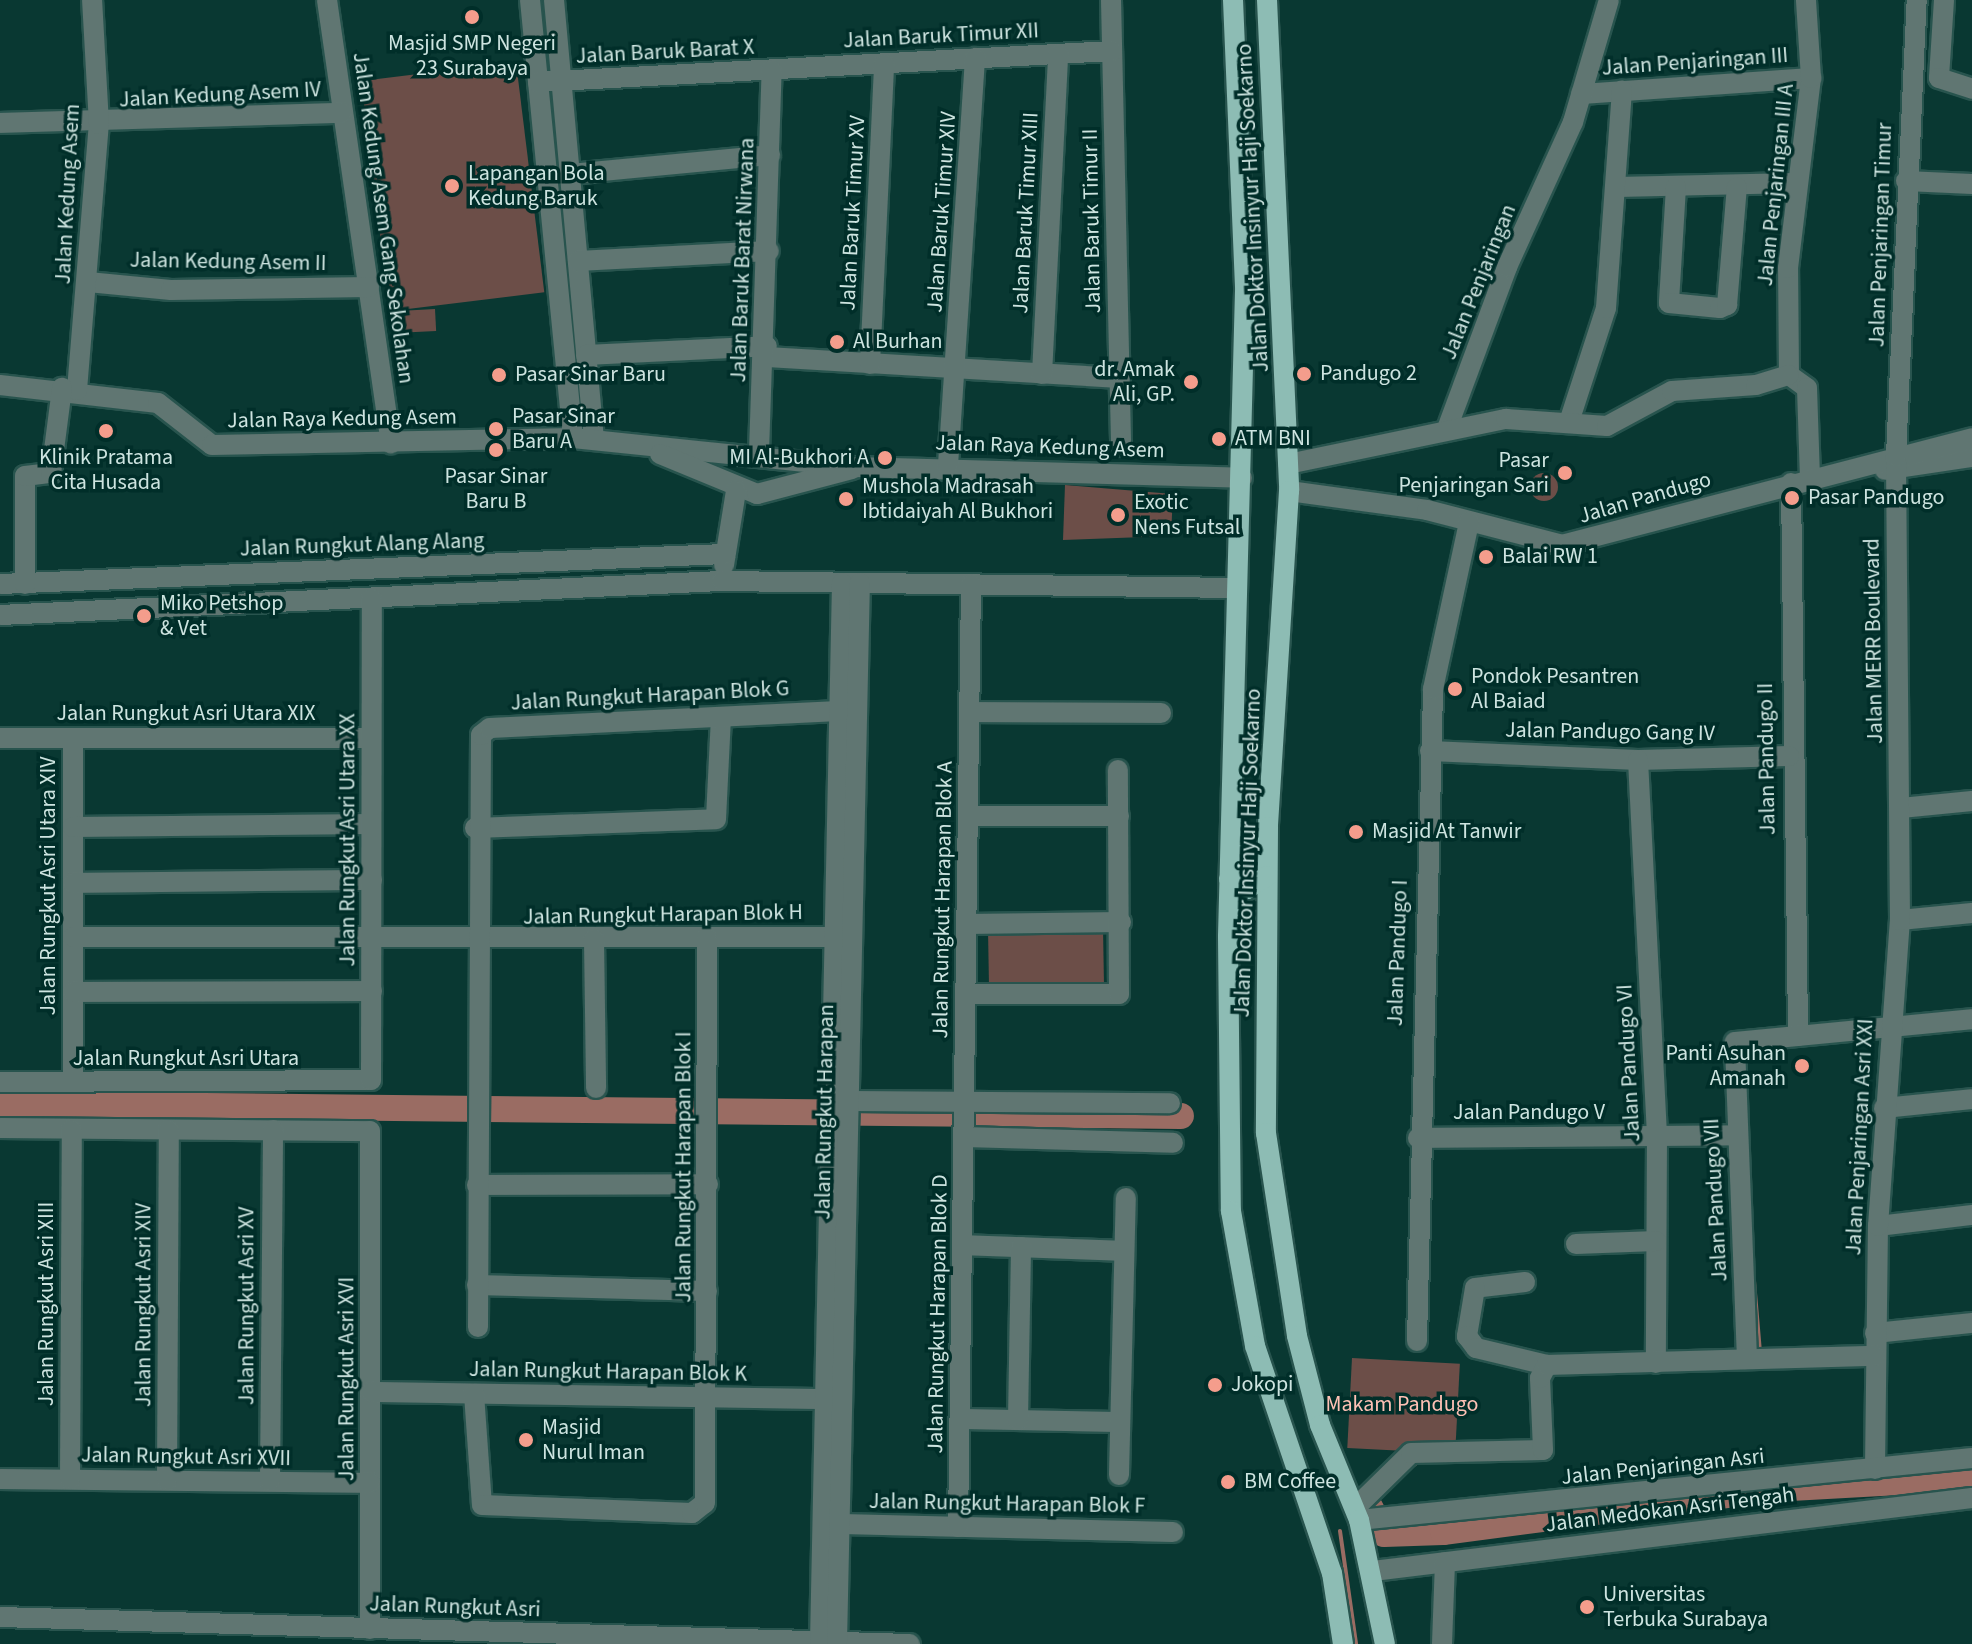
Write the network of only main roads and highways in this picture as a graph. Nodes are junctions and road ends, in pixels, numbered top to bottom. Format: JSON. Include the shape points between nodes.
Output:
{"nodes":[{"id":1,"x":1233,"y":0,"type":"edge"},
{"id":2,"x":1267,"y":0,"type":"edge"},
{"id":3,"x":1269,"y":52,"type":"junction"},
{"id":4,"x":1235,"y":55,"type":"junction"},
{"id":5,"x":1272,"y":107,"type":"junction"},
{"id":6,"x":1238,"y":109,"type":"junction"},
{"id":7,"x":1267,"y":876,"type":"junction"},
{"id":8,"x":1229,"y":879,"type":"junction"},
{"id":9,"x":1266,"y":935,"type":"junction"},
{"id":10,"x":1228,"y":937,"type":"junction"},
{"id":11,"x":1343,"y":1644,"type":"edge"},
{"id":12,"x":1385,"y":1644,"type":"edge"}],
"edges":[{"from":1,"to":4,"type":"main road","name":"Jalan Doktor Insinyur Haji Soekarno"},
{"from":2,"to":3,"type":"main road","name":"Jalan Doktor Insinyur Haji Soekarno"},
{"from":3,"to":4,"type":"main road","via":[[1253,63]]},
{"from":3,"to":5,"type":"main road","name":"Jalan Doktor Insinyur Haji Soekarno"},
{"from":4,"to":6,"type":"main road","name":"Jalan Doktor Insinyur Haji Soekarno"},
{"from":5,"to":6,"type":"main road","via":[[1249,96]]},
{"from":5,"to":7,"type":"main road","name":"Jalan Doktor Insinyur Haji Soekarno","via":[[1289,491]]},
{"from":6,"to":8,"type":"main road","name":"Jalan Doktor Insinyur Haji Soekarno","via":[[1242,478]]},
{"from":7,"to":8,"type":"main road","via":[[1247,889]]},
{"from":7,"to":9,"type":"main road","name":"Jalan Doktor Insinyur Haji Soekarno"},
{"from":8,"to":10,"type":"main road","name":"Jalan Doktor Insinyur Haji Soekarno"},
{"from":9,"to":10,"type":"main road","via":[[1244,924]]},
{"from":9,"to":12,"type":"main road","name":"Jalan Doktor Insinyur Haji Soekarno","via":[[1271,1198],[1320,1425],[1368,1516]]},
{"from":10,"to":11,"type":"main road","name":"Jalan Doktor Insinyur Haji Soekarno","via":[[1226,1132],[1240,1276],[1272,1406],[1332,1573]]}]}
